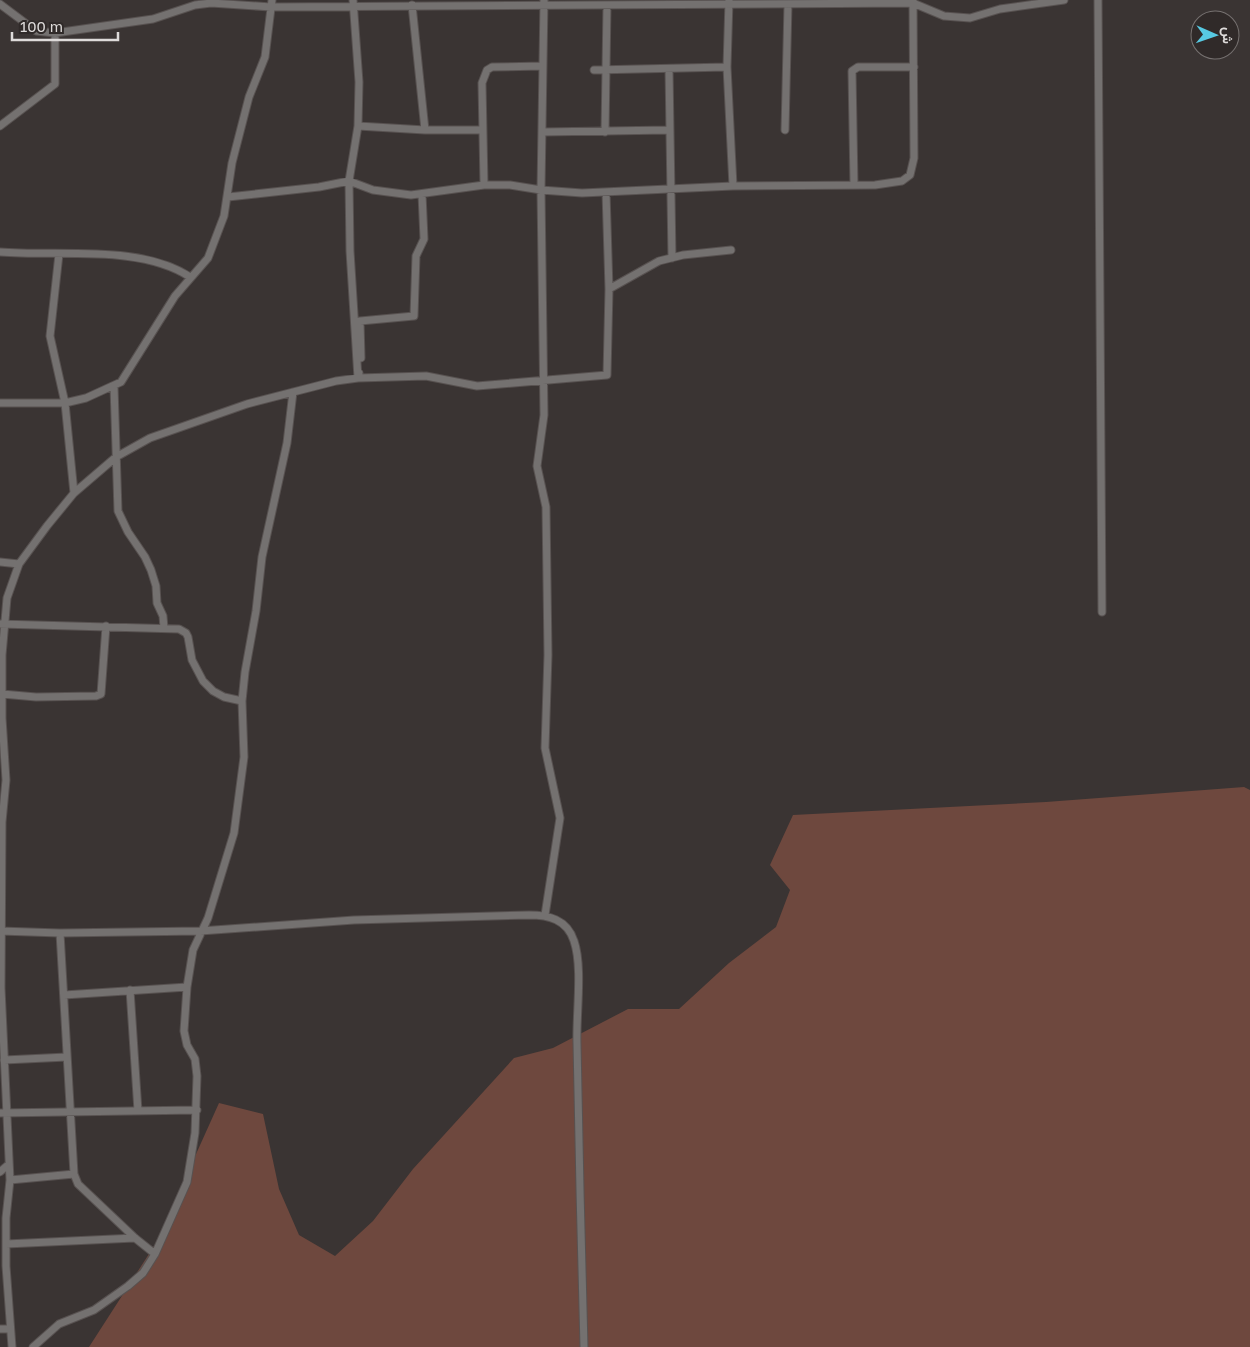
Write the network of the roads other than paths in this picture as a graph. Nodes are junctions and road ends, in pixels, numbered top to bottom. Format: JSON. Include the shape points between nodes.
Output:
{"nodes":[{"id":1,"x":1064,"y":0,"type":"edge"},
{"id":2,"x":1098,"y":0,"type":"edge"},
{"id":3,"x":0,"y":2,"type":"edge"},
{"id":4,"x":488,"y":2,"type":"edge"},
{"id":5,"x":544,"y":2,"type":"edge"},
{"id":6,"x":729,"y":2,"type":"edge"},
{"id":7,"x":853,"y":2,"type":"edge"},
{"id":8,"x":913,"y":2,"type":"edge"},
{"id":9,"x":353,"y":3,"type":"edge"},
{"id":10,"x":271,"y":4,"type":"edge"},
{"id":11,"x":788,"y":4,"type":"junction"},
{"id":12,"x":412,"y":5,"type":"junction"},
{"id":13,"x":607,"y":6,"type":"junction"},
{"id":14,"x":55,"y":33,"type":"junction"},
{"id":15,"x":543,"y":66,"type":"junction"},
{"id":16,"x":727,"y":67,"type":"junction"},
{"id":17,"x":914,"y":67,"type":"junction"},
{"id":18,"x":669,"y":69,"type":"junction"},
{"id":19,"x":594,"y":70,"type":"dead end"},
{"id":20,"x":606,"y":70,"type":"junction"},
{"id":21,"x":0,"y":126,"type":"edge"},
{"id":22,"x":358,"y":126,"type":"junction"},
{"id":23,"x":425,"y":130,"type":"junction"},
{"id":24,"x":482,"y":130,"type":"junction"},
{"id":25,"x":669,"y":130,"type":"junction"},
{"id":26,"x":785,"y":130,"type":"dead end"},
{"id":27,"x":542,"y":132,"type":"junction"},
{"id":28,"x":605,"y":132,"type":"junction"},
{"id":29,"x":349,"y":181,"type":"junction"},
{"id":30,"x":484,"y":185,"type":"junction"},
{"id":31,"x":854,"y":185,"type":"junction"},
{"id":32,"x":733,"y":186,"type":"junction"},
{"id":33,"x":670,"y":188,"type":"junction"},
{"id":34,"x":541,"y":190,"type":"junction"},
{"id":35,"x":606,"y":192,"type":"junction"},
{"id":36,"x":422,"y":194,"type":"junction"},
{"id":37,"x":228,"y":197,"type":"junction"},
{"id":38,"x":731,"y":250,"type":"dead end"},
{"id":39,"x":0,"y":252,"type":"edge"},
{"id":40,"x":59,"y":254,"type":"junction"},
{"id":41,"x":672,"y":258,"type":"junction"},
{"id":42,"x":190,"y":277,"type":"junction"},
{"id":43,"x":609,"y":289,"type":"junction"},
{"id":44,"x":358,"y":378,"type":"junction"},
{"id":45,"x":544,"y":380,"type":"junction"},
{"id":46,"x":114,"y":386,"type":"junction"},
{"id":47,"x":293,"y":392,"type":"junction"},
{"id":48,"x":0,"y":403,"type":"edge"},
{"id":49,"x":64,"y":403,"type":"junction"},
{"id":50,"x":116,"y":457,"type":"junction"},
{"id":51,"x":74,"y":493,"type":"junction"},
{"id":52,"x":0,"y":562,"type":"edge"},
{"id":53,"x":19,"y":564,"type":"junction"},
{"id":54,"x":1102,"y":612,"type":"dead end"},
{"id":55,"x":2,"y":624,"type":"edge"},
{"id":56,"x":106,"y":626,"type":"junction"},
{"id":57,"x":164,"y":628,"type":"junction"},
{"id":58,"x":2,"y":694,"type":"junction"},
{"id":59,"x":242,"y":701,"type":"junction"},
{"id":60,"x":545,"y":915,"type":"junction"},
{"id":61,"x":0,"y":931,"type":"edge"},
{"id":62,"x":200,"y":931,"type":"junction"},
{"id":63,"x":60,"y":933,"type":"junction"},
{"id":64,"x":187,"y":987,"type":"junction"},
{"id":65,"x":1,"y":988,"type":"edge"},
{"id":66,"x":130,"y":990,"type":"junction"},
{"id":67,"x":64,"y":995,"type":"junction"},
{"id":68,"x":67,"y":1057,"type":"junction"},
{"id":69,"x":4,"y":1060,"type":"junction"},
{"id":70,"x":197,"y":1110,"type":"junction"},
{"id":71,"x":138,"y":1111,"type":"junction"},
{"id":72,"x":3,"y":1113,"type":"edge"},
{"id":73,"x":69,"y":1113,"type":"junction"},
{"id":74,"x":9,"y":1164,"type":"junction"},
{"id":75,"x":0,"y":1172,"type":"edge"},
{"id":76,"x":74,"y":1174,"type":"junction"},
{"id":77,"x":10,"y":1180,"type":"junction"},
{"id":78,"x":135,"y":1238,"type":"junction"},
{"id":79,"x":6,"y":1244,"type":"junction"},
{"id":80,"x":155,"y":1254,"type":"junction"},
{"id":81,"x":0,"y":1328,"type":"edge"},
{"id":82,"x":10,"y":1329,"type":"junction"},
{"id":83,"x":12,"y":1347,"type":"edge"},
{"id":84,"x":33,"y":1347,"type":"edge"},
{"id":85,"x":584,"y":1347,"type":"edge"}],
"edges":[{"from":1,"to":8,"type":"street","via":[[1000,9],[970,18],[944,16]]},
{"from":2,"to":54,"type":"street"},
{"from":3,"to":14,"type":"street","via":[[36,31]]},
{"from":4,"to":5,"type":"street"},
{"from":4,"to":12,"type":"street"},
{"from":5,"to":13,"type":"street"},
{"from":5,"to":15,"type":"street"},
{"from":6,"to":11,"type":"street"},
{"from":6,"to":13,"type":"street"},
{"from":6,"to":16,"type":"street"},
{"from":7,"to":8,"type":"street"},
{"from":7,"to":11,"type":"street"},
{"from":8,"to":17,"type":"street"},
{"from":9,"to":10,"type":"street"},
{"from":9,"to":12,"type":"street"},
{"from":9,"to":22,"type":"street","via":[[359,82]]},
{"from":10,"to":14,"type":"street","via":[[195,5],[153,20]]},
{"from":10,"to":37,"type":"street","via":[[266,57],[245,112],[232,163]]},
{"from":11,"to":26,"type":"street"},
{"from":12,"to":23,"type":"street"},
{"from":13,"to":20,"type":"street"},
{"from":14,"to":21,"type":"street","via":[[55,84]]},
{"from":15,"to":24,"type":"street","via":[[492,67],[487,70],[482,83]]},
{"from":15,"to":27,"type":"street"},
{"from":16,"to":18,"type":"street"},
{"from":16,"to":32,"type":"street"},
{"from":17,"to":31,"type":"street","via":[[914,158],[910,174],[902,181],[892,183]]},
{"from":17,"to":31,"type":"street","via":[[858,67],[852,71]]},
{"from":18,"to":20,"type":"street"},
{"from":18,"to":25,"type":"street"},
{"from":19,"to":20,"type":"street"},
{"from":20,"to":28,"type":"street"},
{"from":22,"to":23,"type":"street"},
{"from":22,"to":29,"type":"street"},
{"from":23,"to":24,"type":"street"},
{"from":24,"to":30,"type":"street"},
{"from":25,"to":28,"type":"street"},
{"from":25,"to":33,"type":"street"},
{"from":27,"to":28,"type":"street"},
{"from":27,"to":34,"type":"street"},
{"from":29,"to":36,"type":"street","via":[[391,194]]},
{"from":29,"to":37,"type":"street"},
{"from":29,"to":44,"type":"street","via":[[352,312]]},
{"from":30,"to":34,"type":"street"},
{"from":30,"to":36,"type":"street"},
{"from":31,"to":32,"type":"street"},
{"from":32,"to":33,"type":"street"},
{"from":33,"to":35,"type":"street"},
{"from":33,"to":41,"type":"street"},
{"from":34,"to":35,"type":"street"},
{"from":34,"to":45,"type":"street"},
{"from":35,"to":43,"type":"street"},
{"from":36,"to":44,"type":"street","via":[[424,239],[416,256],[414,316],[360,321],[361,364]]},
{"from":37,"to":42,"type":"street","via":[[208,258]]},
{"from":38,"to":41,"type":"street"},
{"from":39,"to":40,"type":"street"},
{"from":40,"to":42,"type":"street","via":[[120,256],[174,267]]},
{"from":40,"to":49,"type":"street","via":[[50,336]]},
{"from":41,"to":43,"type":"street","via":[[659,261]]},
{"from":42,"to":46,"type":"street","via":[[120,382]]},
{"from":43,"to":45,"type":"street","via":[[607,375]]},
{"from":44,"to":45,"type":"street","via":[[426,376],[477,386]]},
{"from":44,"to":47,"type":"street"},
{"from":45,"to":60,"type":"street","via":[[544,416],[537,466],[546,507],[548,655],[545,748],[560,818]]},
{"from":46,"to":49,"type":"street"},
{"from":46,"to":50,"type":"street"},
{"from":47,"to":50,"type":"street","via":[[247,404],[150,438]]},
{"from":47,"to":59,"type":"street","via":[[287,443],[262,557]]},
{"from":48,"to":49,"type":"street"},
{"from":49,"to":51,"type":"street"},
{"from":50,"to":51,"type":"street"},
{"from":50,"to":57,"type":"street","via":[[118,511],[146,557],[156,586]]},
{"from":51,"to":53,"type":"street"},
{"from":52,"to":53,"type":"street"},
{"from":53,"to":55,"type":"street","via":[[6,598]]},
{"from":55,"to":56,"type":"street"},
{"from":55,"to":58,"type":"street"},
{"from":56,"to":57,"type":"street"},
{"from":56,"to":58,"type":"street","via":[[101,694],[36,697]]},
{"from":57,"to":59,"type":"street","via":[[186,633],[196,672],[203,682],[224,697]]},
{"from":58,"to":61,"type":"street","via":[[6,780]]},
{"from":59,"to":62,"type":"street","via":[[244,757],[234,833],[208,918]]},
{"from":60,"to":62,"type":"street","via":[[354,920]]},
{"from":60,"to":85,"type":"street","via":[[560,922],[571,934],[577,960]]},
{"from":61,"to":63,"type":"street"},
{"from":61,"to":65,"type":"street"},
{"from":62,"to":63,"type":"street"},
{"from":62,"to":64,"type":"street","via":[[193,950]]},
{"from":63,"to":67,"type":"street"},
{"from":64,"to":66,"type":"street"},
{"from":64,"to":70,"type":"street","via":[[184,1031],[195,1059]]},
{"from":65,"to":69,"type":"street"},
{"from":66,"to":67,"type":"street"},
{"from":66,"to":71,"type":"street"},
{"from":67,"to":68,"type":"street"},
{"from":68,"to":69,"type":"street"},
{"from":68,"to":73,"type":"street"},
{"from":69,"to":72,"type":"street"},
{"from":70,"to":71,"type":"street"},
{"from":70,"to":80,"type":"street","via":[[186,1182]]},
{"from":71,"to":73,"type":"street"},
{"from":72,"to":73,"type":"street"},
{"from":72,"to":74,"type":"street"},
{"from":73,"to":76,"type":"street"},
{"from":74,"to":75,"type":"street"},
{"from":74,"to":77,"type":"street"},
{"from":76,"to":77,"type":"street"},
{"from":76,"to":78,"type":"street","via":[[78,1184]]},
{"from":77,"to":79,"type":"street"},
{"from":78,"to":79,"type":"street"},
{"from":78,"to":80,"type":"street"},
{"from":79,"to":82,"type":"street"},
{"from":80,"to":84,"type":"street","via":[[143,1273],[128,1286],[94,1310],[59,1324]]},
{"from":81,"to":82,"type":"street"},
{"from":82,"to":83,"type":"street"}]}
